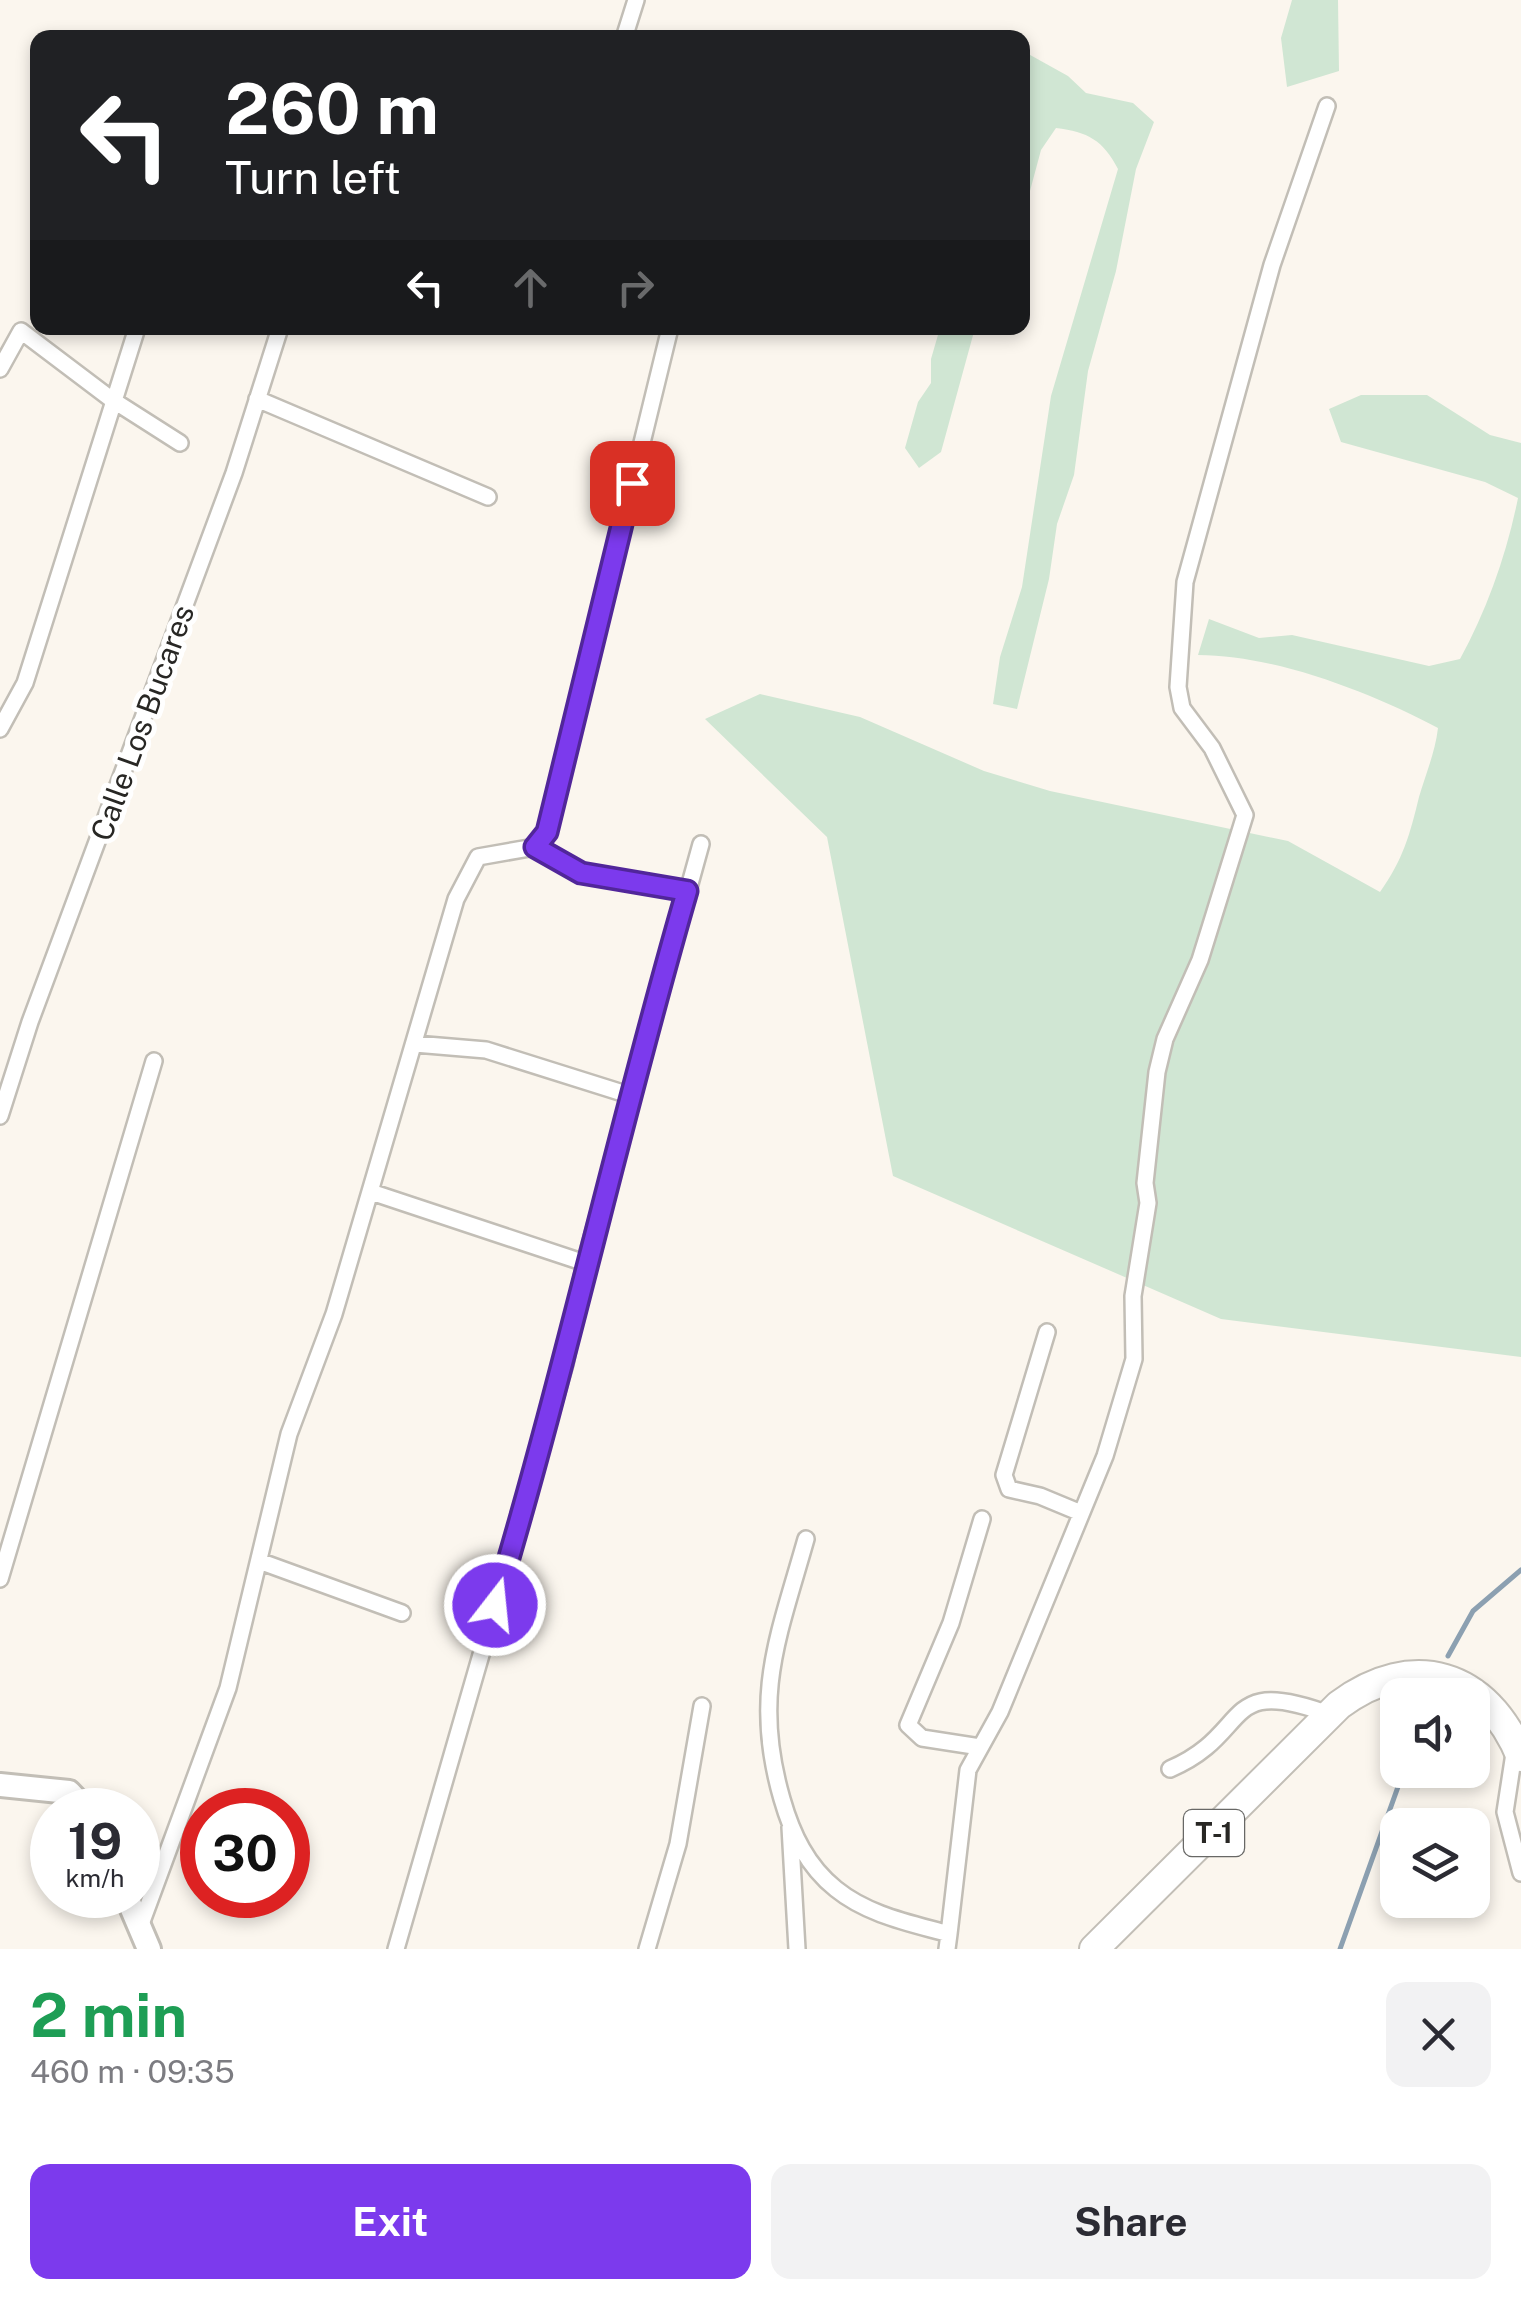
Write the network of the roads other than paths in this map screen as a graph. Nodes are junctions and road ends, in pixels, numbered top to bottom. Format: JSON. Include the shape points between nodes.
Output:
{"nodes":[{"id":1,"x":636,"y":0,"type":"edge"},
{"id":2,"x":627,"y":30,"type":"edge"},
{"id":3,"x":1327,"y":106,"type":"dead end"},
{"id":4,"x":135,"y":335,"type":"edge"},
{"id":5,"x":278,"y":335,"type":"edge"},
{"id":6,"x":668,"y":335,"type":"edge"},
{"id":7,"x":0,"y":369,"type":"edge"},
{"id":8,"x":112,"y":399,"type":"junction"},
{"id":9,"x":257,"y":399,"type":"junction"},
{"id":10,"x":180,"y":443,"type":"dead end"},
{"id":11,"x":488,"y":498,"type":"dead end"},
{"id":12,"x":0,"y":728,"type":"edge"},
{"id":13,"x":701,"y":844,"type":"dead end"},
{"id":14,"x":535,"y":847,"type":"junction"},
{"id":15,"x":687,"y":891,"type":"junction"},
{"id":16,"x":415,"y":1044,"type":"junction"},
{"id":17,"x":154,"y":1060,"type":"dead end"},
{"id":18,"x":629,"y":1095,"type":"junction"},
{"id":19,"x":0,"y":1116,"type":"edge"},
{"id":20,"x":371,"y":1192,"type":"junction"},
{"id":21,"x":585,"y":1263,"type":"junction"},
{"id":22,"x":1047,"y":1332,"type":"dead end"},
{"id":23,"x":1081,"y":1513,"type":"junction"},
{"id":24,"x":982,"y":1520,"type":"dead end"},
{"id":25,"x":806,"y":1539,"type":"dead end"},
{"id":26,"x":258,"y":1561,"type":"junction"},
{"id":27,"x":0,"y":1579,"type":"edge"},
{"id":28,"x":402,"y":1613,"type":"dead end"},
{"id":29,"x":702,"y":1706,"type":"dead end"},
{"id":30,"x":1331,"y":1715,"type":"junction"},
{"id":31,"x":1516,"y":1735,"type":"edge"},
{"id":32,"x":980,"y":1747,"type":"junction"},
{"id":33,"x":1170,"y":1769,"type":"dead end"},
{"id":34,"x":0,"y":1785,"type":"edge"},
{"id":35,"x":30,"y":1788,"type":"edge"},
{"id":36,"x":790,"y":1823,"type":"junction"},
{"id":37,"x":1521,"y":1873,"type":"edge"},
{"id":38,"x":136,"y":1918,"type":"edge"},
{"id":39,"x":140,"y":1927,"type":"junction"},
{"id":40,"x":948,"y":1941,"type":"edge"},
{"id":41,"x":150,"y":1949,"type":"edge"},
{"id":42,"x":396,"y":1949,"type":"edge"},
{"id":43,"x":647,"y":1949,"type":"edge"},
{"id":44,"x":796,"y":1949,"type":"edge"},
{"id":45,"x":1094,"y":1949,"type":"edge"}],
"edges":[{"from":1,"to":2,"type":"street"},
{"from":3,"to":23,"type":"street","via":[[1272,265],[1186,582],[1182,708],[1212,748],[1245,816],[1200,960],[1164,1039],[1133,1296],[1134,1358]]},
{"from":4,"to":8,"type":"street"},
{"from":5,"to":9,"type":"street","name":"Calle Los Bucares"},
{"from":6,"to":14,"type":"street","via":[[547,832]]},
{"from":7,"to":8,"type":"street","via":[[21,331]]},
{"from":8,"to":10,"type":"street"},
{"from":8,"to":12,"type":"street","via":[[25,683]]},
{"from":9,"to":11,"type":"street"},
{"from":9,"to":19,"type":"street","name":"Calle Los Bucares"},
{"from":13,"to":15,"type":"street"},
{"from":14,"to":15,"type":"street","via":[[581,873]]},
{"from":14,"to":16,"type":"street","via":[[478,858],[468,870]]},
{"from":15,"to":18,"type":"street"},
{"from":16,"to":18,"type":"street","via":[[486,1050]]},
{"from":16,"to":20,"type":"street"},
{"from":17,"to":27,"type":"street"},
{"from":18,"to":21,"type":"street"},
{"from":20,"to":21,"type":"street"},
{"from":20,"to":26,"type":"street","via":[[289,1434]]},
{"from":21,"to":42,"type":"street","via":[[565,1364]]},
{"from":22,"to":23,"type":"street","via":[[1004,1475],[1009,1489]]},
{"from":23,"to":32,"type":"street"},
{"from":24,"to":32,"type":"street","via":[[952,1623],[908,1725],[922,1738]]},
{"from":25,"to":36,"type":"street","via":[[773,1654],[766,1726]]},
{"from":26,"to":28,"type":"street"},
{"from":26,"to":39,"type":"street","via":[[228,1688]]},
{"from":29,"to":43,"type":"street","via":[[678,1844]]},
{"from":30,"to":31,"type":"highway","number":"T-1","via":[[1373,1684],[1426,1676],[1461,1682]]},
{"from":30,"to":33,"type":"street","via":[[1267,1697],[1245,1705],[1203,1755]]},
{"from":30,"to":45,"type":"highway","number":"T-1"},
{"from":31,"to":37,"type":"street","via":[[1505,1812]]},
{"from":32,"to":40,"type":"street","via":[[968,1770],[958,1823]]},
{"from":34,"to":35,"type":"street"},
{"from":36,"to":40,"type":"street","via":[[806,1859],[836,1890]]},
{"from":36,"to":44,"type":"street"},
{"from":38,"to":39,"type":"street"},
{"from":39,"to":41,"type":"street"}]}
